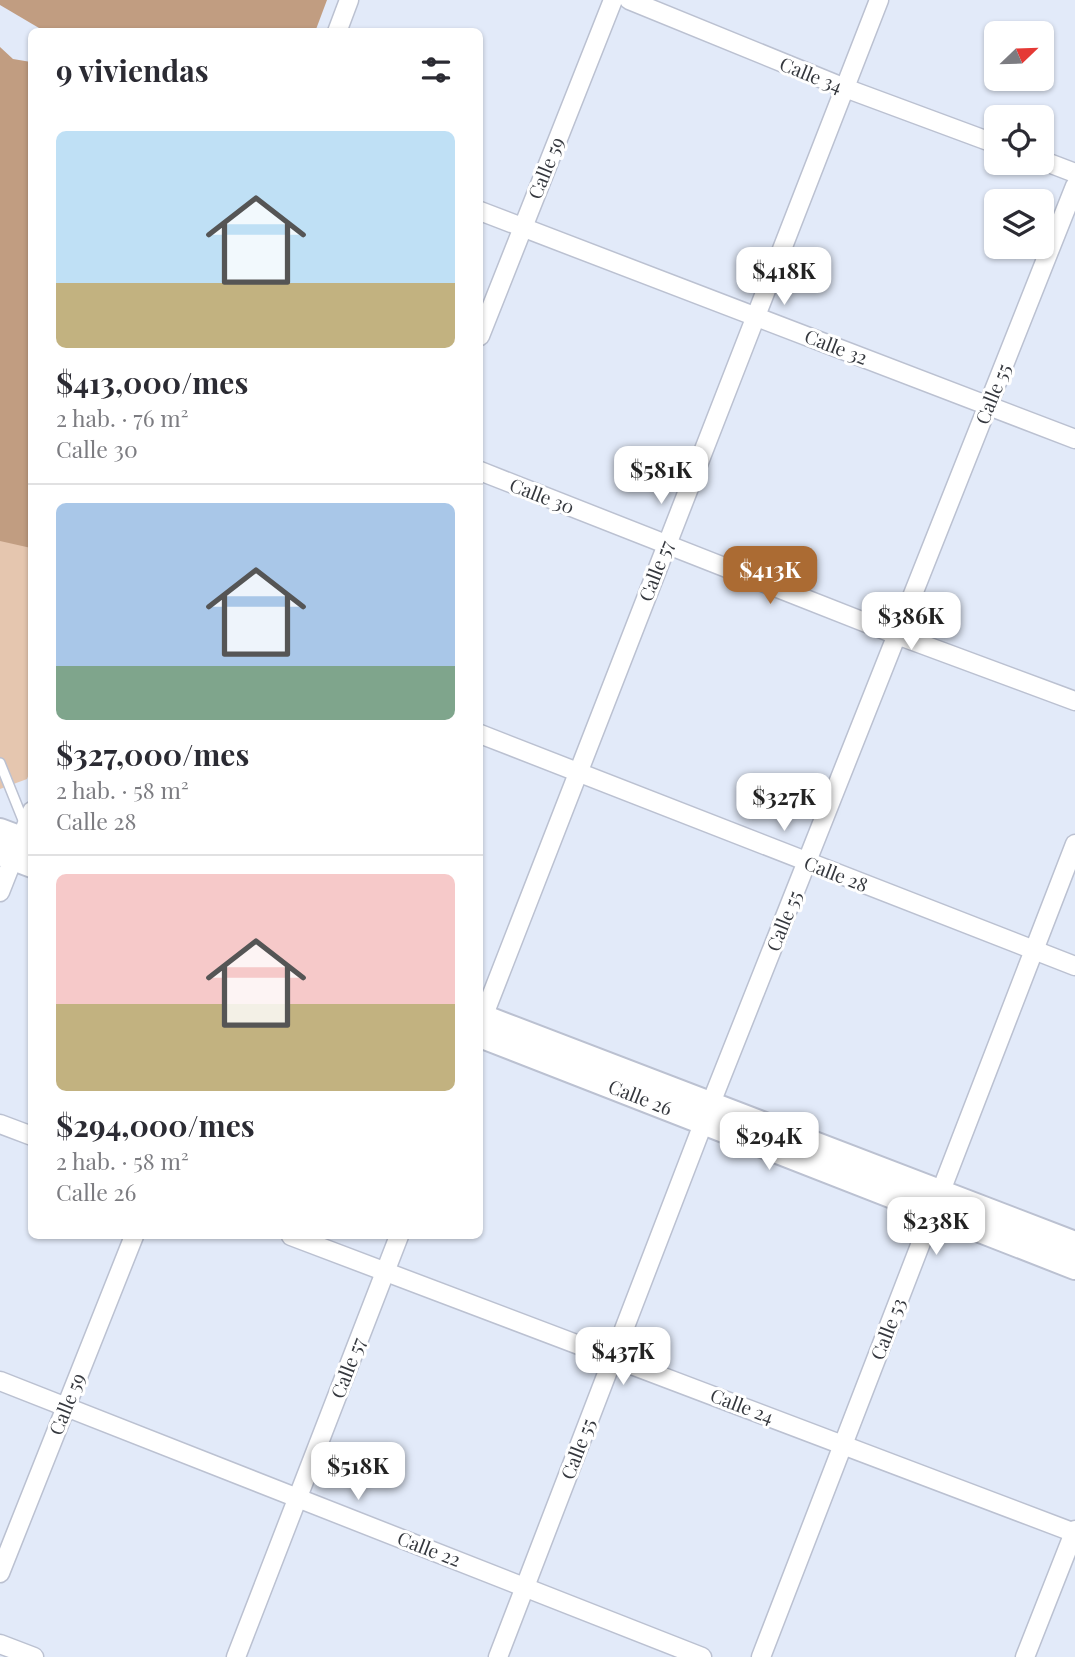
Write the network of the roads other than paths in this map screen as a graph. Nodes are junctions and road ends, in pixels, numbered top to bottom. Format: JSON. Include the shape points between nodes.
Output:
{"nodes":[{"id":1,"x":349,"y":0,"type":"edge"},
{"id":2,"x":613,"y":0,"type":"edge"},
{"id":3,"x":629,"y":0,"type":"edge"},
{"id":4,"x":879,"y":0,"type":"edge"},
{"id":5,"x":338,"y":28,"type":"edge"},
{"id":6,"x":845,"y":88,"type":"junction"},
{"id":7,"x":984,"y":140,"type":"edge"},
{"id":8,"x":1054,"y":165,"type":"edge"},
{"id":9,"x":1075,"y":173,"type":"edge"},
{"id":10,"x":1075,"y":187,"type":"edge"},
{"id":11,"x":483,"y":212,"type":"edge"},
{"id":12,"x":523,"y":227,"type":"junction"},
{"id":13,"x":756,"y":317,"type":"junction"},
{"id":14,"x":483,"y":328,"type":"edge"},
{"id":15,"x":988,"y":406,"type":"junction"},
{"id":16,"x":1075,"y":439,"type":"edge"},
{"id":17,"x":483,"y":472,"type":"edge"},
{"id":18,"x":667,"y":544,"type":"junction"},
{"id":19,"x":897,"y":635,"type":"junction"},
{"id":20,"x":1075,"y":701,"type":"edge"},
{"id":21,"x":483,"y":735,"type":"edge"},
{"id":22,"x":0,"y":763,"type":"edge"},
{"id":23,"x":578,"y":773,"type":"junction"},
{"id":24,"x":19,"y":841,"type":"edge"},
{"id":25,"x":1075,"y":844,"type":"edge"},
{"id":26,"x":807,"y":863,"type":"junction"},
{"id":27,"x":0,"y":892,"type":"edge"},
{"id":28,"x":1033,"y":951,"type":"junction"},
{"id":29,"x":1075,"y":966,"type":"edge"},
{"id":30,"x":483,"y":1015,"type":"edge"},
{"id":31,"x":483,"y":1024,"type":"edge"},
{"id":32,"x":708,"y":1112,"type":"junction"},
{"id":33,"x":0,"y":1124,"type":"edge"},
{"id":34,"x":28,"y":1134,"type":"edge"},
{"id":35,"x":936,"y":1202,"type":"junction"},
{"id":36,"x":133,"y":1239,"type":"edge"},
{"id":37,"x":299,"y":1239,"type":"edge"},
{"id":38,"x":398,"y":1239,"type":"edge"},
{"id":39,"x":1075,"y":1244,"type":"edge"},
{"id":40,"x":1075,"y":1267,"type":"edge"},
{"id":41,"x":385,"y":1272,"type":"junction"},
{"id":42,"x":614,"y":1356,"type":"junction"},
{"id":43,"x":0,"y":1381,"type":"edge"},
{"id":44,"x":67,"y":1406,"type":"junction"},
{"id":45,"x":842,"y":1445,"type":"junction"},
{"id":46,"x":297,"y":1499,"type":"junction"},
{"id":47,"x":1075,"y":1532,"type":"edge"},
{"id":48,"x":0,"y":1573,"type":"edge"},
{"id":49,"x":526,"y":1586,"type":"junction"},
{"id":50,"x":0,"y":1644,"type":"edge"},
{"id":51,"x":34,"y":1657,"type":"edge"},
{"id":52,"x":236,"y":1657,"type":"edge"},
{"id":53,"x":498,"y":1657,"type":"edge"},
{"id":54,"x":702,"y":1657,"type":"edge"},
{"id":55,"x":761,"y":1657,"type":"edge"},
{"id":56,"x":1026,"y":1657,"type":"edge"}],
"edges":[{"from":1,"to":5,"type":"street"},
{"from":2,"to":12,"type":"street","name":"Calle 59"},
{"from":3,"to":6,"type":"street","name":"Calle 34"},
{"from":4,"to":6,"type":"street","name":"Calle 57"},
{"from":6,"to":7,"type":"street","name":"Calle 34"},
{"from":6,"to":13,"type":"street","name":"Calle 57"},
{"from":8,"to":9,"type":"street"},
{"from":10,"to":15,"type":"street","name":"Calle 55"},
{"from":11,"to":12,"type":"street","name":"Calle 32"},
{"from":12,"to":13,"type":"street","name":"Calle 32"},
{"from":12,"to":14,"type":"street","name":"Calle 59"},
{"from":13,"to":15,"type":"street","name":"Calle 32"},
{"from":13,"to":18,"type":"street","name":"Calle 57"},
{"from":15,"to":16,"type":"street","name":"Calle 32"},
{"from":15,"to":19,"type":"street","name":"Calle 55"},
{"from":17,"to":18,"type":"street","name":"Calle 30"},
{"from":18,"to":19,"type":"street","name":"Calle 30"},
{"from":18,"to":23,"type":"street","name":"Calle 57"},
{"from":19,"to":20,"type":"street","name":"Calle 30"},
{"from":19,"to":26,"type":"street","name":"Calle 55"},
{"from":21,"to":23,"type":"street","name":"Calle 28"},
{"from":22,"to":24,"type":"lane"},
{"from":23,"to":26,"type":"street","name":"Calle 28"},
{"from":23,"to":30,"type":"street","name":"Calle 57"},
{"from":24,"to":27,"type":"street"},
{"from":25,"to":28,"type":"street","name":"Calle 53"},
{"from":26,"to":28,"type":"street","name":"Calle 28"},
{"from":26,"to":32,"type":"street","name":"Calle 55"},
{"from":28,"to":29,"type":"street","name":"Calle 28"},
{"from":28,"to":35,"type":"street","name":"Calle 53"},
{"from":31,"to":32,"type":"main road","name":"Calle 26"},
{"from":32,"to":35,"type":"main road","name":"Calle 26"},
{"from":32,"to":42,"type":"street","name":"Calle 55"},
{"from":33,"to":34,"type":"street"},
{"from":35,"to":39,"type":"main road","name":"Calle 26"},
{"from":35,"to":40,"type":"main road","name":"Calle 26"},
{"from":35,"to":45,"type":"street","name":"Calle 53"},
{"from":36,"to":44,"type":"street","name":"Calle 59"},
{"from":37,"to":41,"type":"street","name":"Calle 24"},
{"from":38,"to":41,"type":"street","name":"Calle 57"},
{"from":41,"to":42,"type":"street","name":"Calle 24"},
{"from":41,"to":46,"type":"street","name":"Calle 57"},
{"from":42,"to":45,"type":"street","name":"Calle 24"},
{"from":42,"to":49,"type":"street","name":"Calle 55"},
{"from":43,"to":44,"type":"street","name":"Calle 22"},
{"from":44,"to":46,"type":"street","name":"Calle 22"},
{"from":44,"to":48,"type":"street","name":"Calle 59"},
{"from":45,"to":47,"type":"street","name":"Calle 24"},
{"from":45,"to":55,"type":"street","name":"Calle 53"},
{"from":46,"to":49,"type":"street","name":"Calle 22"},
{"from":46,"to":52,"type":"street","name":"Calle 57"},
{"from":47,"to":56,"type":"street"},
{"from":49,"to":53,"type":"street","name":"Calle 55"},
{"from":49,"to":54,"type":"street","name":"Calle 22"},
{"from":50,"to":51,"type":"street"}]}
